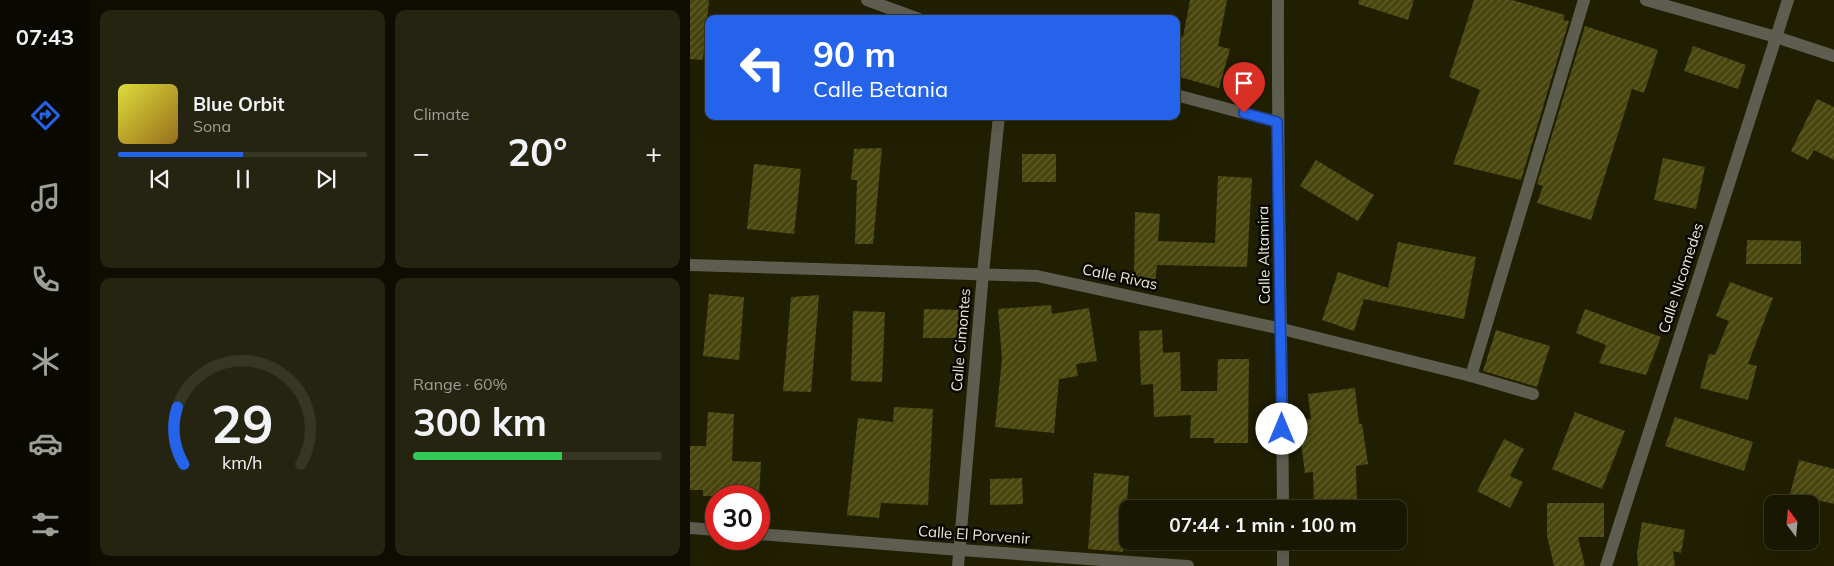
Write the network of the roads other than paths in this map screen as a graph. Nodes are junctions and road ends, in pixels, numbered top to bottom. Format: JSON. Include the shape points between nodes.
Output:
{"nodes":[{"id":1,"x":867,"y":0,"type":"edge"},
{"id":2,"x":1278,"y":0,"type":"edge"},
{"id":3,"x":1584,"y":0,"type":"edge"},
{"id":4,"x":1646,"y":0,"type":"edge"},
{"id":5,"x":1788,"y":0,"type":"edge"},
{"id":6,"x":908,"y":15,"type":"edge"},
{"id":7,"x":1776,"y":36,"type":"junction"},
{"id":8,"x":1834,"y":56,"type":"edge"},
{"id":9,"x":1180,"y":96,"type":"edge"},
{"id":10,"x":999,"y":120,"type":"edge"},
{"id":11,"x":1277,"y":122,"type":"junction"},
{"id":12,"x":690,"y":265,"type":"edge"},
{"id":13,"x":982,"y":273,"type":"junction"},
{"id":14,"x":1282,"y":329,"type":"junction"},
{"id":15,"x":1471,"y":376,"type":"junction"},
{"id":16,"x":1533,"y":394,"type":"dead end"},
{"id":17,"x":1283,"y":500,"type":"edge"},
{"id":18,"x":690,"y":528,"type":"edge"},
{"id":19,"x":705,"y":529,"type":"edge"},
{"id":20,"x":770,"y":535,"type":"edge"},
{"id":21,"x":960,"y":550,"type":"junction"},
{"id":22,"x":1283,"y":550,"type":"edge"},
{"id":23,"x":958,"y":566,"type":"edge"},
{"id":24,"x":1188,"y":566,"type":"edge"},
{"id":25,"x":1284,"y":566,"type":"edge"},
{"id":26,"x":1606,"y":566,"type":"edge"}],
"edges":[{"from":1,"to":6,"type":"street"},
{"from":2,"to":11,"type":"street","name":"Calle Altamira"},
{"from":3,"to":15,"type":"street"},
{"from":4,"to":7,"type":"street"},
{"from":5,"to":7,"type":"street","name":"Calle Nicomedes"},
{"from":7,"to":8,"type":"street"},
{"from":7,"to":26,"type":"street","name":"Calle Nicomedes"},
{"from":9,"to":11,"type":"street"},
{"from":10,"to":13,"type":"street","name":"Calle Cimontes"},
{"from":11,"to":14,"type":"street","name":"Calle Altamira"},
{"from":12,"to":13,"type":"street","name":"Calle Rivas"},
{"from":13,"to":14,"type":"street","name":"Calle Rivas","via":[[1037,276]]},
{"from":13,"to":21,"type":"street","name":"Calle Cimontes"},
{"from":14,"to":15,"type":"street","name":"Calle Rivas"},
{"from":14,"to":17,"type":"street","name":"Calle Altamira"},
{"from":15,"to":16,"type":"street","name":"Calle Rivas"},
{"from":18,"to":19,"type":"street"},
{"from":20,"to":21,"type":"street","name":"Calle El Porvenir"},
{"from":21,"to":23,"type":"street","name":"Calle Cimontes"},
{"from":21,"to":24,"type":"street","name":"Calle El Porvenir"},
{"from":22,"to":25,"type":"street"}]}
